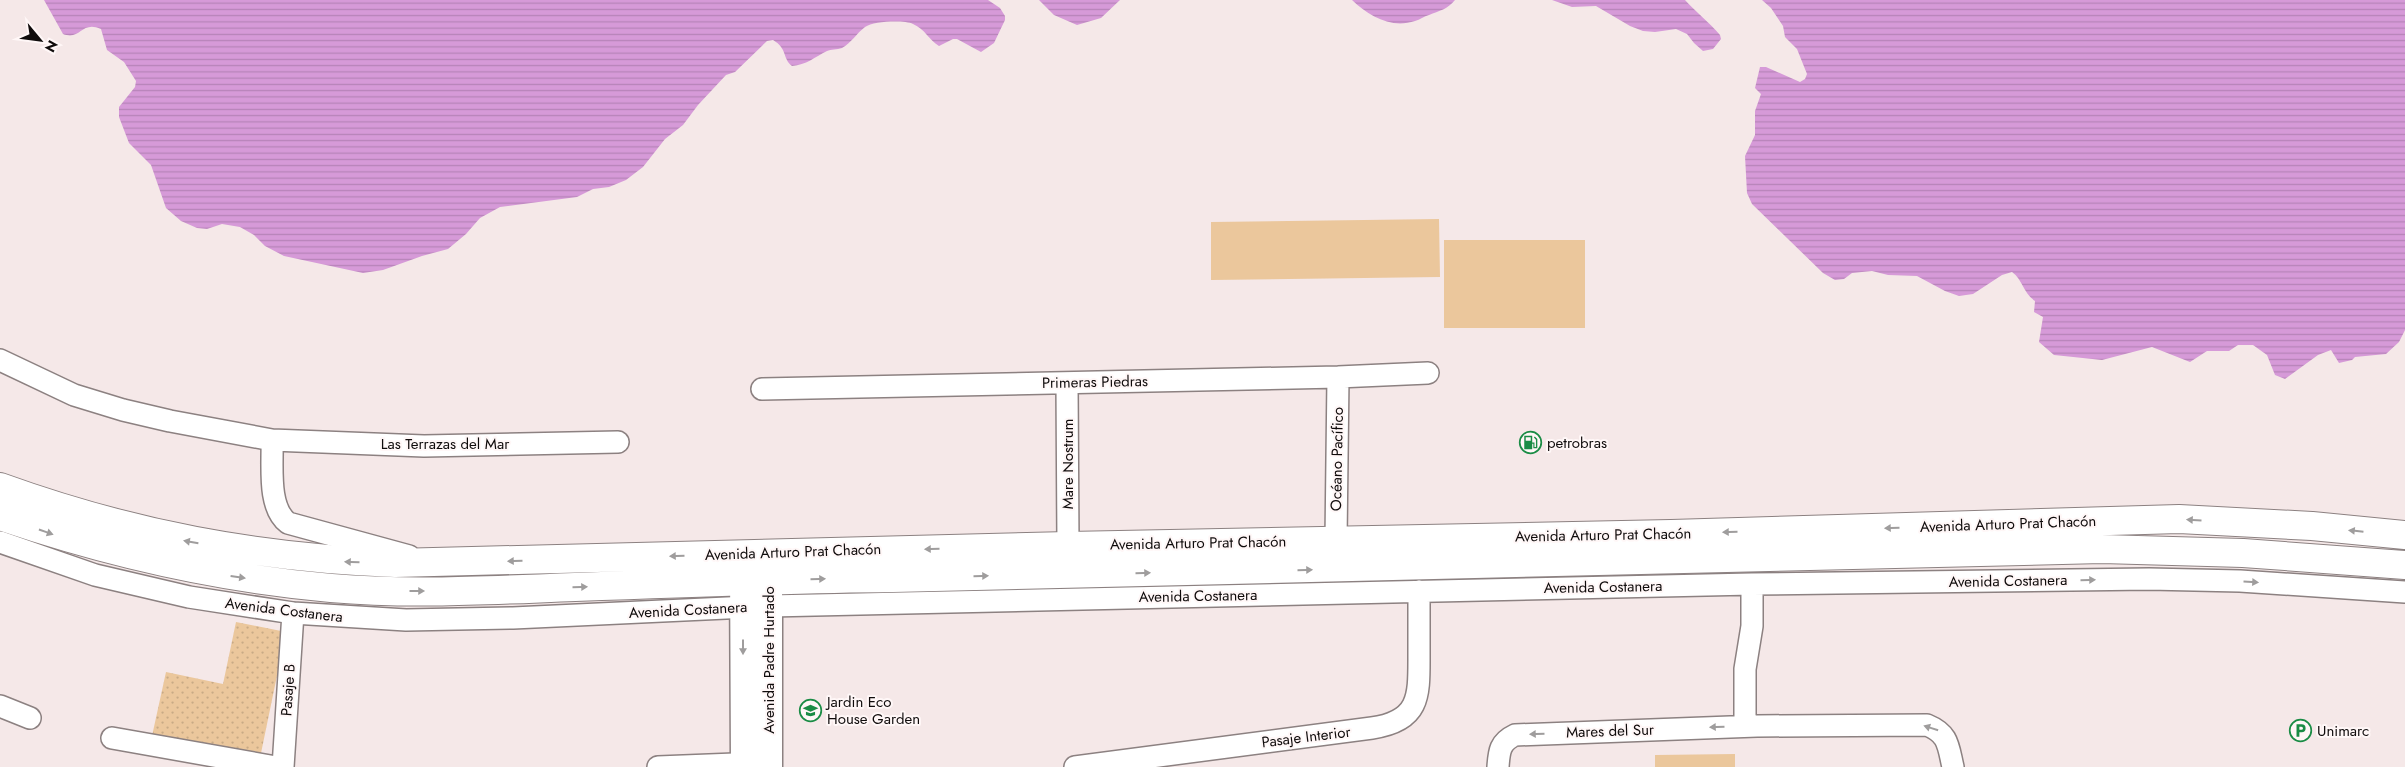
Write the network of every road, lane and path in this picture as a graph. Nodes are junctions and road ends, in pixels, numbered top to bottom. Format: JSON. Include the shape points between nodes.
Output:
{"nodes":[{"id":1,"x":0,"y":360,"type":"edge"},
{"id":2,"x":1428,"y":373,"type":"dead end"},
{"id":3,"x":1338,"y":377,"type":"junction"},
{"id":4,"x":1067,"y":383,"type":"junction"},
{"id":5,"x":762,"y":390,"type":"dead end"},
{"id":6,"x":272,"y":440,"type":"junction"},
{"id":7,"x":618,"y":442,"type":"dead end"},
{"id":8,"x":0,"y":487,"type":"edge"},
{"id":9,"x":0,"y":516,"type":"edge"},
{"id":10,"x":2405,"y":536,"type":"edge"},
{"id":11,"x":1336,"y":540,"type":"junction"},
{"id":12,"x":0,"y":542,"type":"edge"},
{"id":13,"x":1068,"y":546,"type":"junction"},
{"id":14,"x":756,"y":553,"type":"junction"},
{"id":15,"x":2354,"y":560,"type":"junction"},
{"id":16,"x":436,"y":563,"type":"junction"},
{"id":17,"x":2405,"y":565,"type":"edge"},
{"id":18,"x":1752,"y":584,"type":"junction"},
{"id":19,"x":2405,"y":585,"type":"edge"},
{"id":20,"x":1419,"y":591,"type":"junction"},
{"id":21,"x":2405,"y":592,"type":"edge"},
{"id":22,"x":756,"y":593,"type":"junction"},
{"id":23,"x":293,"y":613,"type":"junction"},
{"id":24,"x":0,"y":706,"type":"edge"},
{"id":25,"x":30,"y":718,"type":"dead end"},
{"id":26,"x":1751,"y":726,"type":"junction"},
{"id":27,"x":112,"y":738,"type":"dead end"},
{"id":28,"x":756,"y":765,"type":"edge"},
{"id":29,"x":276,"y":767,"type":"edge"},
{"id":30,"x":283,"y":767,"type":"edge"},
{"id":31,"x":658,"y":767,"type":"edge"},
{"id":32,"x":1076,"y":767,"type":"edge"},
{"id":33,"x":1498,"y":767,"type":"edge"},
{"id":34,"x":1953,"y":767,"type":"edge"}],
"edges":[{"from":1,"to":6,"type":"street","name":"Las Terrazas del Mar","via":[[74,395],[124,410]]},
{"from":2,"to":3,"type":"street","name":"Primeras Piedras"},
{"from":3,"to":4,"type":"street","name":"Primeras Piedras"},
{"from":3,"to":11,"type":"street","name":"Océano Pacífico"},
{"from":4,"to":5,"type":"street","name":"Primeras Piedras"},
{"from":4,"to":13,"type":"street","name":"Mare Nostrum"},
{"from":6,"to":7,"type":"street","name":"Las Terrazas del Mar","via":[[424,446]]},
{"from":6,"to":16,"type":"street","via":[[274,505],[284,520]]},
{"from":16,"to":8,"type":"main road","name":"Avenida Arturo Prat Chacón","one_way":true,"via":[[342,561],[236,550],[132,528]]},
{"from":9,"to":22,"type":"main road","name":"Avenida Arturo Prat Chacón","one_way":true,"via":[[66,538],[170,565],[337,588]]},
{"from":10,"to":11,"type":"main road","name":"Avenida Arturo Prat Chacón","one_way":true,"via":[[2312,526],[2180,519]]},
{"from":11,"to":13,"type":"main road","name":"Avenida Arturo Prat Chacón"},
{"from":12,"to":23,"type":"street","name":"Avenida Costanera","via":[[54,562],[137,586]]},
{"from":13,"to":14,"type":"main road","name":"Avenida Arturo Prat Chacón","one_way":true},
{"from":14,"to":16,"type":"main road","name":"Avenida Arturo Prat Chacón","one_way":true},
{"from":14,"to":22,"type":"street","name":"Avenida Padre Hurtado"},
{"from":15,"to":17,"type":"main road","name":"Avenida Arturo Prat Chacón"},
{"from":15,"to":19,"type":"main road","via":[[2377,564]]},
{"from":22,"to":15,"type":"main road","name":"Avenida Arturo Prat Chacón","one_way":true,"via":[[1228,572],[2102,549],[2243,552]]},
{"from":18,"to":20,"type":"street","name":"Avenida Costanera"},
{"from":18,"to":21,"type":"street","name":"Avenida Costanera","one_way":true,"via":[[2194,579]]},
{"from":18,"to":26,"type":"street","via":[[1752,626],[1757,665]]},
{"from":20,"to":22,"type":"street","name":"Avenida Costanera"},
{"from":20,"to":32,"type":"street","name":"Pasaje Interior","via":[[1419,689],[1410,711],[1396,723]]},
{"from":22,"to":23,"type":"street","name":"Avenida Costanera","via":[[522,618],[355,618]]},
{"from":22,"to":28,"type":"street","name":"Avenida Padre Hurtado"},
{"from":23,"to":30,"type":"street","name":"Pasaje B"},
{"from":24,"to":25,"type":"street"},
{"from":26,"to":33,"type":"street","name":"Mares del Sur","one_way":true,"via":[[1515,735],[1507,738],[1499,750]]},
{"from":34,"to":26,"type":"street","name":"Mares del Sur","one_way":true,"via":[[1946,737],[1927,725]]},
{"from":27,"to":29,"type":"street"},
{"from":28,"to":31,"type":"street"}]}
